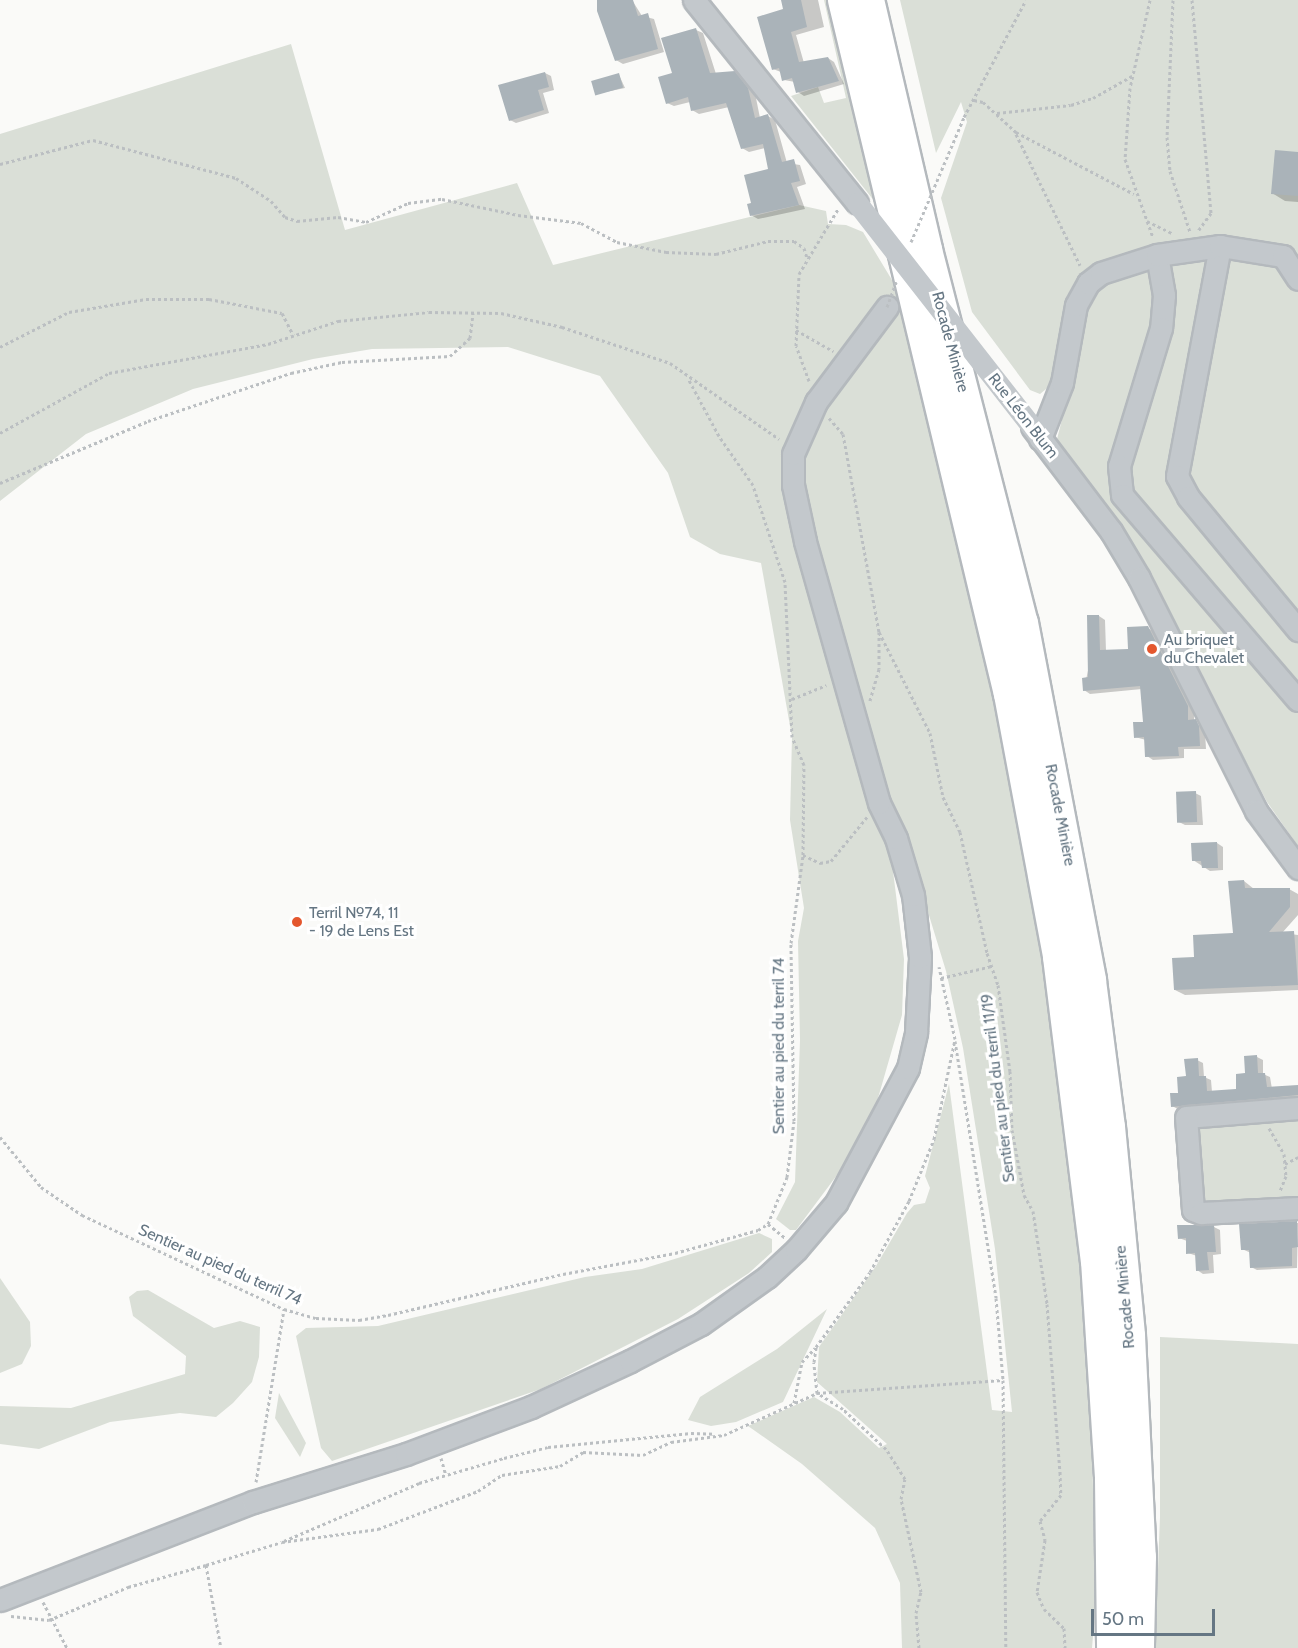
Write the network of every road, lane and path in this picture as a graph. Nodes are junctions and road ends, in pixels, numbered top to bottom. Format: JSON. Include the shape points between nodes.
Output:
{"nodes":[{"id":1,"x":694,"y":0,"type":"edge"},
{"id":2,"x":844,"y":0,"type":"edge"},
{"id":3,"x":868,"y":0,"type":"edge"},
{"id":4,"x":1026,"y":0,"type":"edge"},
{"id":5,"x":1150,"y":0,"type":"edge"},
{"id":6,"x":1173,"y":0,"type":"edge"},
{"id":7,"x":1192,"y":0,"type":"edge"},
{"id":8,"x":1132,"y":76,"type":"junction"},
{"id":9,"x":974,"y":100,"type":"junction"},
{"id":10,"x":996,"y":113,"type":"junction"},
{"id":11,"x":1016,"y":132,"type":"junction"},
{"id":12,"x":0,"y":164,"type":"edge"},
{"id":13,"x":1135,"y":194,"type":"junction"},
{"id":14,"x":853,"y":199,"type":"junction"},
{"id":15,"x":1211,"y":213,"type":"dead end"},
{"id":16,"x":1191,"y":236,"type":"dead end"},
{"id":17,"x":910,"y":244,"type":"dead end"},
{"id":18,"x":1220,"y":246,"type":"junction"},
{"id":19,"x":1157,"y":255,"type":"junction"},
{"id":20,"x":807,"y":258,"type":"junction"},
{"id":21,"x":899,"y":275,"type":"dead end"},
{"id":22,"x":1298,"y":279,"type":"edge"},
{"id":23,"x":1088,"y":284,"type":"junction"},
{"id":24,"x":887,"y":307,"type":"joint"},
{"id":25,"x":473,"y":313,"type":"junction"},
{"id":26,"x":796,"y":330,"type":"junction"},
{"id":27,"x":293,"y":335,"type":"junction"},
{"id":28,"x":0,"y":347,"type":"edge"},
{"id":29,"x":848,"y":359,"type":"junction"},
{"id":30,"x":689,"y":380,"type":"junction"},
{"id":31,"x":816,"y":402,"type":"junction"},
{"id":32,"x":0,"y":433,"type":"edge"},
{"id":33,"x":1036,"y":433,"type":"junction"},
{"id":34,"x":793,"y":454,"type":"junction"},
{"id":35,"x":0,"y":483,"type":"edge"},
{"id":36,"x":1298,"y":630,"type":"edge"},
{"id":37,"x":879,"y":632,"type":"junction"},
{"id":38,"x":843,"y":682,"type":"junction"},
{"id":39,"x":792,"y":699,"type":"junction"},
{"id":40,"x":1298,"y":700,"type":"edge"},
{"id":41,"x":856,"y":726,"type":"junction"},
{"id":42,"x":881,"y":808,"type":"junction"},
{"id":43,"x":803,"y":855,"type":"junction"},
{"id":44,"x":1298,"y":868,"type":"edge"},
{"id":45,"x":937,"y":959,"type":"dead end"},
{"id":46,"x":992,"y":966,"type":"junction"},
{"id":47,"x":941,"y":978,"type":"junction"},
{"id":48,"x":954,"y":1039,"type":"junction"},
{"id":49,"x":1298,"y":1108,"type":"edge"},
{"id":50,"x":1258,"y":1111,"type":"junction"},
{"id":51,"x":0,"y":1137,"type":"edge"},
{"id":52,"x":1298,"y":1157,"type":"edge"},
{"id":53,"x":1285,"y":1164,"type":"junction"},
{"id":54,"x":1298,"y":1208,"type":"edge"},
{"id":55,"x":1272,"y":1209,"type":"junction"},
{"id":56,"x":768,"y":1224,"type":"junction"},
{"id":57,"x":784,"y":1237,"type":"dead end"},
{"id":58,"x":284,"y":1309,"type":"junction"},
{"id":59,"x":816,"y":1347,"type":"junction"},
{"id":60,"x":1003,"y":1380,"type":"junction"},
{"id":61,"x":817,"y":1393,"type":"junction"},
{"id":62,"x":794,"y":1403,"type":"junction"},
{"id":63,"x":724,"y":1435,"type":"junction"},
{"id":64,"x":253,"y":1502,"type":"junction"},
{"id":65,"x":282,"y":1542,"type":"junction"},
{"id":66,"x":206,"y":1565,"type":"junction"},
{"id":67,"x":38,"y":1582,"type":"junction"},
{"id":68,"x":0,"y":1600,"type":"edge"},
{"id":69,"x":0,"y":1615,"type":"edge"},
{"id":70,"x":49,"y":1620,"type":"junction"},
{"id":71,"x":67,"y":1648,"type":"edge"},
{"id":72,"x":222,"y":1648,"type":"edge"},
{"id":73,"x":919,"y":1648,"type":"edge"},
{"id":74,"x":1006,"y":1648,"type":"edge"},
{"id":75,"x":1065,"y":1648,"type":"edge"},
{"id":76,"x":1113,"y":1648,"type":"edge"},
{"id":77,"x":1138,"y":1648,"type":"edge"}],
"edges":[{"from":1,"to":14,"type":"street","name":"Rue Léon Blum","via":[[799,126]]},
{"from":2,"to":76,"type":"highway","name":"Rocade Minière","via":[[902,256],[943,407],[1010,694],[1059,957],[1077,1078],[1101,1307],[1111,1479]]},
{"from":3,"to":77,"type":"highway","name":"Rocade Minière","via":[[926,250],[1022,623],[1090,981],[1129,1336],[1140,1557]]},
{"from":4,"to":9,"type":"path"},
{"from":5,"to":8,"type":"path"},
{"from":6,"to":16,"type":"path","via":[[1167,137],[1170,171]]},
{"from":7,"to":15,"type":"path"},
{"from":8,"to":10,"type":"path","via":[[1102,94],[1071,105]]},
{"from":8,"to":13,"type":"path","via":[[1125,159]]},
{"from":9,"to":10,"type":"path"},
{"from":9,"to":17,"type":"path","bridge":true},
{"from":10,"to":11,"type":"path"},
{"from":11,"to":13,"type":"path"},
{"from":11,"to":23,"type":"path"},
{"from":12,"to":20,"type":"path","via":[[93,140],[236,178],[271,201],[285,217],[297,221],[338,217],[366,222],[408,203],[442,199],[582,223],[616,242],[666,252],[716,254],[768,241],[794,241],[804,248]]},
{"from":13,"to":19,"type":"path"},
{"from":14,"to":20,"type":"path"},
{"from":14,"to":33,"type":"street","name":"Rue Léon Blum","bridge":true},
{"from":18,"to":19,"type":"street"},
{"from":18,"to":22,"type":"street","via":[[1282,256]]},
{"from":18,"to":36,"type":"street","via":[[1177,476],[1188,497]]},
{"from":19,"to":23,"type":"street","via":[[1101,273]]},
{"from":19,"to":40,"type":"street","via":[[1164,295],[1161,328],[1119,466],[1122,495]]},
{"from":20,"to":26,"type":"path","via":[[798,274]]},
{"from":21,"to":24,"type":"path","bridge":true},
{"from":23,"to":33,"type":"street","via":[[1076,305],[1062,383]]},
{"from":24,"to":29,"type":"street"},
{"from":25,"to":27,"type":"path","via":[[396,313],[338,321]]},
{"from":25,"to":30,"type":"path","via":[[501,313],[562,327],[670,363]]},
{"from":25,"to":35,"type":"path","via":[[470,338],[450,356],[342,362],[291,373],[148,421]]},
{"from":26,"to":29,"type":"path"},
{"from":26,"to":31,"type":"path","via":[[796,346]]},
{"from":27,"to":28,"type":"path","via":[[282,313],[209,299],[146,299],[69,312]]},
{"from":27,"to":32,"type":"path","via":[[109,373]]},
{"from":29,"to":31,"type":"street"},
{"from":30,"to":34,"type":"path","via":[[770,430]]},
{"from":30,"to":39,"type":"path","name":"Sentier au pied du terril 74","via":[[719,436],[753,485],[786,582]]},
{"from":31,"to":34,"type":"street"},
{"from":31,"to":37,"type":"path","via":[[843,434]]},
{"from":33,"to":44,"type":"street","name":"Rue Léon Blum","via":[[1111,531],[1256,811]]},
{"from":34,"to":38,"type":"street","via":[[793,485],[805,541]]},
{"from":37,"to":41,"type":"path","via":[[879,669],[868,706]]},
{"from":37,"to":46,"type":"path","name":"Sentier au pied du terril 11/19","via":[[930,733],[943,797],[960,832]]},
{"from":38,"to":39,"type":"path"},
{"from":38,"to":41,"type":"street"},
{"from":39,"to":43,"type":"path","name":"Sentier au pied du terril 74","via":[[792,737],[804,765]]},
{"from":41,"to":42,"type":"street"},
{"from":42,"to":43,"type":"path","via":[[864,819],[831,861],[820,863]]},
{"from":42,"to":64,"type":"street","via":[[896,838],[913,895],[921,981],[916,1032],[908,1068],[889,1109],[836,1203],[796,1250],[767,1277],[701,1324],[531,1407],[406,1454]]},
{"from":43,"to":56,"type":"path","name":"Sentier au pied du terril 74","via":[[791,943],[794,1121],[787,1177]]},
{"from":45,"to":47,"type":"path"},
{"from":46,"to":47,"type":"path"},
{"from":46,"to":75,"type":"path","name":"Sentier au pied du terril 11/19","via":[[1003,1019],[1012,1130],[1024,1195],[1033,1211],[1053,1371],[1061,1495],[1040,1521],[1045,1540],[1037,1592],[1044,1609],[1064,1628]]},
{"from":47,"to":48,"type":"path"},
{"from":48,"to":59,"type":"path","via":[[934,1139],[909,1201],[870,1272]]},
{"from":48,"to":60,"type":"path","via":[[996,1298]]},
{"from":49,"to":50,"type":"street"},
{"from":50,"to":53,"type":"path","via":[[1284,1154]]},
{"from":50,"to":55,"type":"street","via":[[1186,1118],[1193,1210],[1201,1213]]},
{"from":51,"to":58,"type":"path","name":"Sentier au pied du terril 74","via":[[41,1187],[82,1215]]},
{"from":52,"to":53,"type":"path"},
{"from":53,"to":55,"type":"path","via":[[1286,1176]]},
{"from":54,"to":55,"type":"street"},
{"from":56,"to":57,"type":"path"},
{"from":56,"to":58,"type":"path","name":"Sentier au pied du terril 74","via":[[675,1253],[563,1274],[388,1315],[359,1320],[316,1318]]},
{"from":58,"to":64,"type":"path"},
{"from":59,"to":61,"type":"path"},
{"from":59,"to":62,"type":"path","via":[[802,1362]]},
{"from":60,"to":61,"type":"path"},
{"from":60,"to":74,"type":"path"},
{"from":61,"to":62,"type":"path"},
{"from":61,"to":73,"type":"path","via":[[843,1409],[886,1449],[905,1479],[901,1499],[921,1592],[916,1613]]},
{"from":62,"to":63,"type":"path"},
{"from":63,"to":65,"type":"path","via":[[691,1433],[548,1447],[419,1483]]},
{"from":63,"to":65,"type":"path","via":[[671,1442],[644,1455],[592,1450],[560,1466],[502,1474],[478,1491],[378,1529]]},
{"from":64,"to":67,"type":"street"},
{"from":65,"to":66,"type":"path"},
{"from":66,"to":70,"type":"path","via":[[128,1587]]},
{"from":66,"to":72,"type":"path"},
{"from":67,"to":68,"type":"street"},
{"from":67,"to":70,"type":"path"},
{"from":69,"to":70,"type":"path"},
{"from":70,"to":71,"type":"path"}]}
